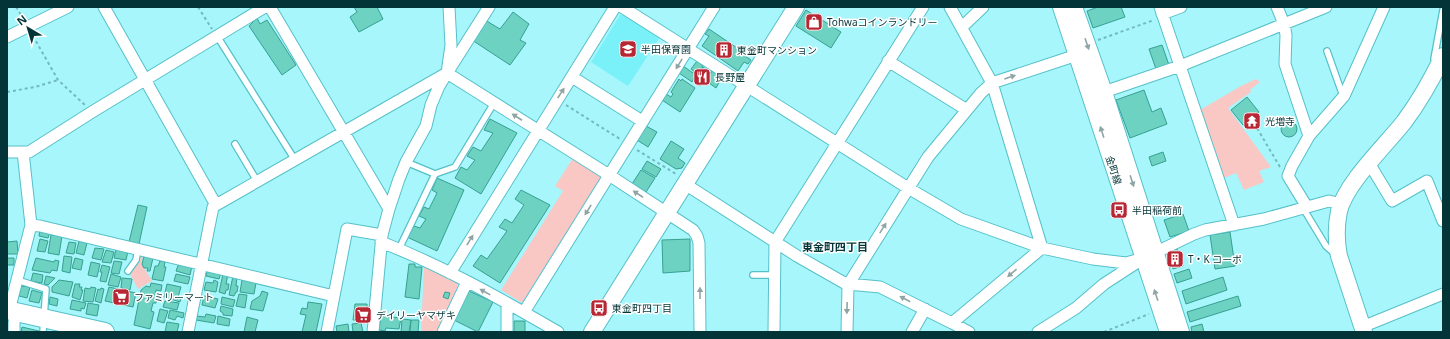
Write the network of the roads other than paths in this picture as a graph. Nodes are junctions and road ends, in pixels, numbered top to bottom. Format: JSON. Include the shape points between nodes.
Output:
{"nodes":[{"id":1,"x":68,"y":7,"type":"edge"},
{"id":2,"x":104,"y":7,"type":"edge"},
{"id":3,"x":265,"y":7,"type":"edge"},
{"id":4,"x":270,"y":7,"type":"edge"},
{"id":5,"x":449,"y":7,"type":"edge"},
{"id":6,"x":489,"y":7,"type":"edge"},
{"id":7,"x":615,"y":7,"type":"edge"},
{"id":8,"x":622,"y":7,"type":"edge"},
{"id":9,"x":714,"y":7,"type":"edge"},
{"id":10,"x":796,"y":7,"type":"edge"},
{"id":11,"x":922,"y":7,"type":"edge"},
{"id":12,"x":950,"y":7,"type":"edge"},
{"id":13,"x":983,"y":7,"type":"edge"},
{"id":14,"x":1061,"y":7,"type":"edge"},
{"id":15,"x":1074,"y":7,"type":"edge"},
{"id":16,"x":1181,"y":7,"type":"edge"},
{"id":17,"x":1277,"y":7,"type":"edge"},
{"id":18,"x":1326,"y":7,"type":"edge"},
{"id":19,"x":1384,"y":7,"type":"edge"},
{"id":20,"x":1443,"y":10,"type":"edge"},
{"id":21,"x":1162,"y":12,"type":"edge"},
{"id":22,"x":1284,"y":24,"type":"junction"},
{"id":23,"x":962,"y":27,"type":"junction"},
{"id":24,"x":217,"y":36,"type":"junction"},
{"id":25,"x":7,"y":38,"type":"edge"},
{"id":26,"x":688,"y":49,"type":"junction"},
{"id":27,"x":1082,"y":50,"type":"junction"},
{"id":28,"x":1327,"y":51,"type":"dead end"},
{"id":29,"x":1443,"y":56,"type":"edge"},
{"id":30,"x":888,"y":61,"type":"junction"},
{"id":31,"x":1180,"y":66,"type":"junction"},
{"id":32,"x":1435,"y":71,"type":"junction"},
{"id":33,"x":447,"y":73,"type":"junction"},
{"id":34,"x":572,"y":77,"type":"junction"},
{"id":35,"x":145,"y":80,"type":"junction"},
{"id":36,"x":992,"y":83,"type":"junction"},
{"id":37,"x":746,"y":86,"type":"junction"},
{"id":38,"x":1097,"y":94,"type":"junction"},
{"id":39,"x":1344,"y":96,"type":"junction"},
{"id":40,"x":494,"y":102,"type":"junction"},
{"id":41,"x":967,"y":110,"type":"junction"},
{"id":42,"x":642,"y":122,"type":"junction"},
{"id":43,"x":538,"y":130,"type":"junction"},
{"id":44,"x":343,"y":132,"type":"junction"},
{"id":45,"x":1309,"y":136,"type":"junction"},
{"id":46,"x":837,"y":143,"type":"junction"},
{"id":47,"x":236,"y":144,"type":"dead end"},
{"id":48,"x":7,"y":152,"type":"edge"},
{"id":49,"x":23,"y":152,"type":"junction"},
{"id":50,"x":294,"y":160,"type":"junction"},
{"id":51,"x":406,"y":162,"type":"junction"},
{"id":52,"x":1369,"y":163,"type":"junction"},
{"id":53,"x":435,"y":174,"type":"junction"},
{"id":54,"x":609,"y":175,"type":"junction"},
{"id":55,"x":257,"y":181,"type":"junction"},
{"id":56,"x":685,"y":184,"type":"junction"},
{"id":57,"x":908,"y":188,"type":"junction"},
{"id":58,"x":1342,"y":204,"type":"junction"},
{"id":59,"x":216,"y":205,"type":"junction"},
{"id":60,"x":1305,"y":208,"type":"junction"},
{"id":61,"x":389,"y":209,"type":"junction"},
{"id":62,"x":667,"y":212,"type":"junction"},
{"id":63,"x":1443,"y":221,"type":"edge"},
{"id":64,"x":1234,"y":224,"type":"junction"},
{"id":65,"x":31,"y":225,"type":"junction"},
{"id":66,"x":382,"y":238,"type":"junction"},
{"id":67,"x":775,"y":242,"type":"junction"},
{"id":68,"x":1042,"y":248,"type":"junction"},
{"id":69,"x":399,"y":249,"type":"junction"},
{"id":70,"x":138,"y":250,"type":"junction"},
{"id":71,"x":1149,"y":255,"type":"junction"},
{"id":72,"x":1339,"y":256,"type":"junction"},
{"id":73,"x":201,"y":264,"type":"junction"},
{"id":74,"x":128,"y":271,"type":"dead end"},
{"id":75,"x":450,"y":273,"type":"junction"},
{"id":76,"x":753,"y":275,"type":"dead end"},
{"id":77,"x":774,"y":275,"type":"junction"},
{"id":78,"x":17,"y":280,"type":"junction"},
{"id":79,"x":467,"y":282,"type":"junction"},
{"id":80,"x":848,"y":284,"type":"junction"},
{"id":81,"x":1443,"y":294,"type":"edge"},
{"id":82,"x":334,"y":296,"type":"junction"},
{"id":83,"x":506,"y":304,"type":"junction"},
{"id":84,"x":925,"y":309,"type":"junction"},
{"id":85,"x":11,"y":311,"type":"edge"},
{"id":86,"x":524,"y":312,"type":"junction"},
{"id":87,"x":952,"y":323,"type":"junction"},
{"id":88,"x":43,"y":325,"type":"edge"},
{"id":89,"x":1363,"y":329,"type":"edge"},
{"id":90,"x":965,"y":331,"type":"edge"},
{"id":91,"x":1043,"y":331,"type":"edge"},
{"id":92,"x":14,"y":332,"type":"edge"},
{"id":93,"x":104,"y":332,"type":"edge"},
{"id":94,"x":188,"y":332,"type":"edge"},
{"id":95,"x":327,"y":332,"type":"edge"},
{"id":96,"x":373,"y":332,"type":"edge"},
{"id":97,"x":442,"y":332,"type":"edge"},
{"id":98,"x":507,"y":332,"type":"edge"},
{"id":99,"x":557,"y":332,"type":"edge"},
{"id":100,"x":592,"y":332,"type":"edge"},
{"id":101,"x":700,"y":332,"type":"edge"},
{"id":102,"x":774,"y":332,"type":"edge"},
{"id":103,"x":847,"y":332,"type":"edge"},
{"id":104,"x":912,"y":332,"type":"edge"},
{"id":105,"x":1168,"y":332,"type":"edge"},
{"id":106,"x":1181,"y":332,"type":"edge"}],
"edges":[{"from":1,"to":25,"type":"street"},
{"from":2,"to":35,"type":"street"},
{"from":3,"to":24,"type":"street"},
{"from":4,"to":44,"type":"street"},
{"from":5,"to":33,"type":"street","via":[[451,46]]},
{"from":6,"to":33,"type":"street"},
{"from":7,"to":34,"type":"street"},
{"from":8,"to":26,"type":"street"},
{"from":9,"to":26,"type":"street"},
{"from":10,"to":37,"type":"street"},
{"from":11,"to":30,"type":"street"},
{"from":12,"to":23,"type":"street"},
{"from":13,"to":23,"type":"street"},
{"from":14,"to":27,"type":"street","name":"金町線"},
{"from":15,"to":27,"type":"street","name":"金町線","one_way":true},
{"from":16,"to":21,"type":"street"},
{"from":17,"to":22,"type":"street"},
{"from":18,"to":22,"type":"street"},
{"from":19,"to":39,"type":"street"},
{"from":20,"to":32,"type":"lane","via":[[1431,67]]},
{"from":21,"to":31,"type":"street"},
{"from":22,"to":31,"type":"street"},
{"from":22,"to":45,"type":"street","via":[[1285,64]]},
{"from":23,"to":36,"type":"street"},
{"from":24,"to":35,"type":"street"},
{"from":24,"to":50,"type":"lane"},
{"from":26,"to":37,"type":"street"},
{"from":26,"to":42,"type":"street","one_way":true},
{"from":36,"to":27,"type":"street","one_way":true},
{"from":27,"to":38,"type":"street","name":"金町線"},
{"from":28,"to":39,"type":"lane"},
{"from":29,"to":32,"type":"street"},
{"from":30,"to":41,"type":"street"},
{"from":30,"to":46,"type":"street"},
{"from":31,"to":38,"type":"street"},
{"from":31,"to":64,"type":"street"},
{"from":32,"to":52,"type":"street","via":[[1405,120]]},
{"from":33,"to":40,"type":"street"},
{"from":33,"to":44,"type":"street"},
{"from":33,"to":51,"type":"street","via":[[431,104],[426,126]]},
{"from":34,"to":42,"type":"street"},
{"from":43,"to":34,"type":"street","one_way":true},
{"from":35,"to":49,"type":"street","via":[[29,152]]},
{"from":35,"to":59,"type":"street"},
{"from":36,"to":41,"type":"street"},
{"from":36,"to":68,"type":"street"},
{"from":37,"to":46,"type":"street"},
{"from":37,"to":56,"type":"street"},
{"from":38,"to":71,"type":"street","name":"金町線"},
{"from":39,"to":45,"type":"street"},
{"from":43,"to":40,"type":"street","one_way":true},
{"from":40,"to":53,"type":"lane","via":[[455,167]]},
{"from":41,"to":57,"type":"street","via":[[928,157]]},
{"from":42,"to":54,"type":"street"},
{"from":43,"to":54,"type":"street"},
{"from":75,"to":43,"type":"street","one_way":true},
{"from":44,"to":50,"type":"street"},
{"from":44,"to":61,"type":"street"},
{"from":45,"to":60,"type":"street","via":[[1288,176]]},
{"from":46,"to":57,"type":"street"},
{"from":46,"to":67,"type":"street"},
{"from":47,"to":55,"type":"lane"},
{"from":48,"to":49,"type":"street"},
{"from":49,"to":65,"type":"street"},
{"from":50,"to":55,"type":"street"},
{"from":51,"to":53,"type":"lane"},
{"from":51,"to":61,"type":"street"},
{"from":52,"to":58,"type":"street"},
{"from":52,"to":63,"type":"street","via":[[1392,201],[1427,181]]},
{"from":53,"to":69,"type":"lane"},
{"from":62,"to":54,"type":"street","one_way":true},
{"from":54,"to":86,"type":"street","one_way":true},
{"from":55,"to":59,"type":"street"},
{"from":56,"to":62,"type":"street"},
{"from":56,"to":67,"type":"street"},
{"from":57,"to":68,"type":"street","via":[[961,220]]},
{"from":80,"to":57,"type":"street","one_way":true},
{"from":58,"to":60,"type":"street","via":[[1329,201]]},
{"from":58,"to":72,"type":"street","via":[[1337,228]]},
{"from":59,"to":73,"type":"street","via":[[213,207]]},
{"from":60,"to":64,"type":"street"},
{"from":60,"to":72,"type":"lane","via":[[1326,246]]},
{"from":61,"to":66,"type":"street"},
{"from":62,"to":100,"type":"street"},
{"from":101,"to":62,"type":"street","one_way":true,"via":[[699,243],[693,230]]},
{"from":64,"to":71,"type":"street","via":[[1205,230]]},
{"from":65,"to":70,"type":"street"},
{"from":65,"to":78,"type":"street"},
{"from":66,"to":69,"type":"street"},
{"from":66,"to":82,"type":"street","via":[[347,229]]},
{"from":66,"to":96,"type":"street"},
{"from":67,"to":77,"type":"street"},
{"from":67,"to":80,"type":"street"},
{"from":68,"to":71,"type":"street","via":[[1126,263]]},
{"from":68,"to":87,"type":"street","one_way":true},
{"from":69,"to":75,"type":"street"},
{"from":70,"to":73,"type":"street"},
{"from":70,"to":74,"type":"lane","via":[[136,260]]},
{"from":71,"to":91,"type":"street","via":[[1104,284]]},
{"from":105,"to":71,"type":"street","name":"金町線","one_way":true},
{"from":71,"to":106,"type":"street","name":"金町線"},
{"from":72,"to":89,"type":"street"},
{"from":73,"to":82,"type":"street"},
{"from":73,"to":94,"type":"street"},
{"from":75,"to":79,"type":"street"},
{"from":76,"to":77,"type":"lane"},
{"from":77,"to":102,"type":"street"},
{"from":78,"to":85,"type":"street"},
{"from":78,"to":88,"type":"lane","via":[[46,289]]},
{"from":83,"to":79,"type":"street","one_way":true},
{"from":79,"to":97,"type":"street"},
{"from":84,"to":80,"type":"street","one_way":true,"via":[[880,287]]},
{"from":80,"to":103,"type":"street","one_way":true},
{"from":81,"to":89,"type":"street"},
{"from":82,"to":95,"type":"street"},
{"from":83,"to":86,"type":"street"},
{"from":83,"to":98,"type":"street"},
{"from":84,"to":87,"type":"street"},
{"from":84,"to":104,"type":"street"},
{"from":85,"to":88,"type":"main road"},
{"from":85,"to":92,"type":"street"},
{"from":86,"to":99,"type":"street"},
{"from":87,"to":90,"type":"street"},
{"from":88,"to":93,"type":"main road"}]}
